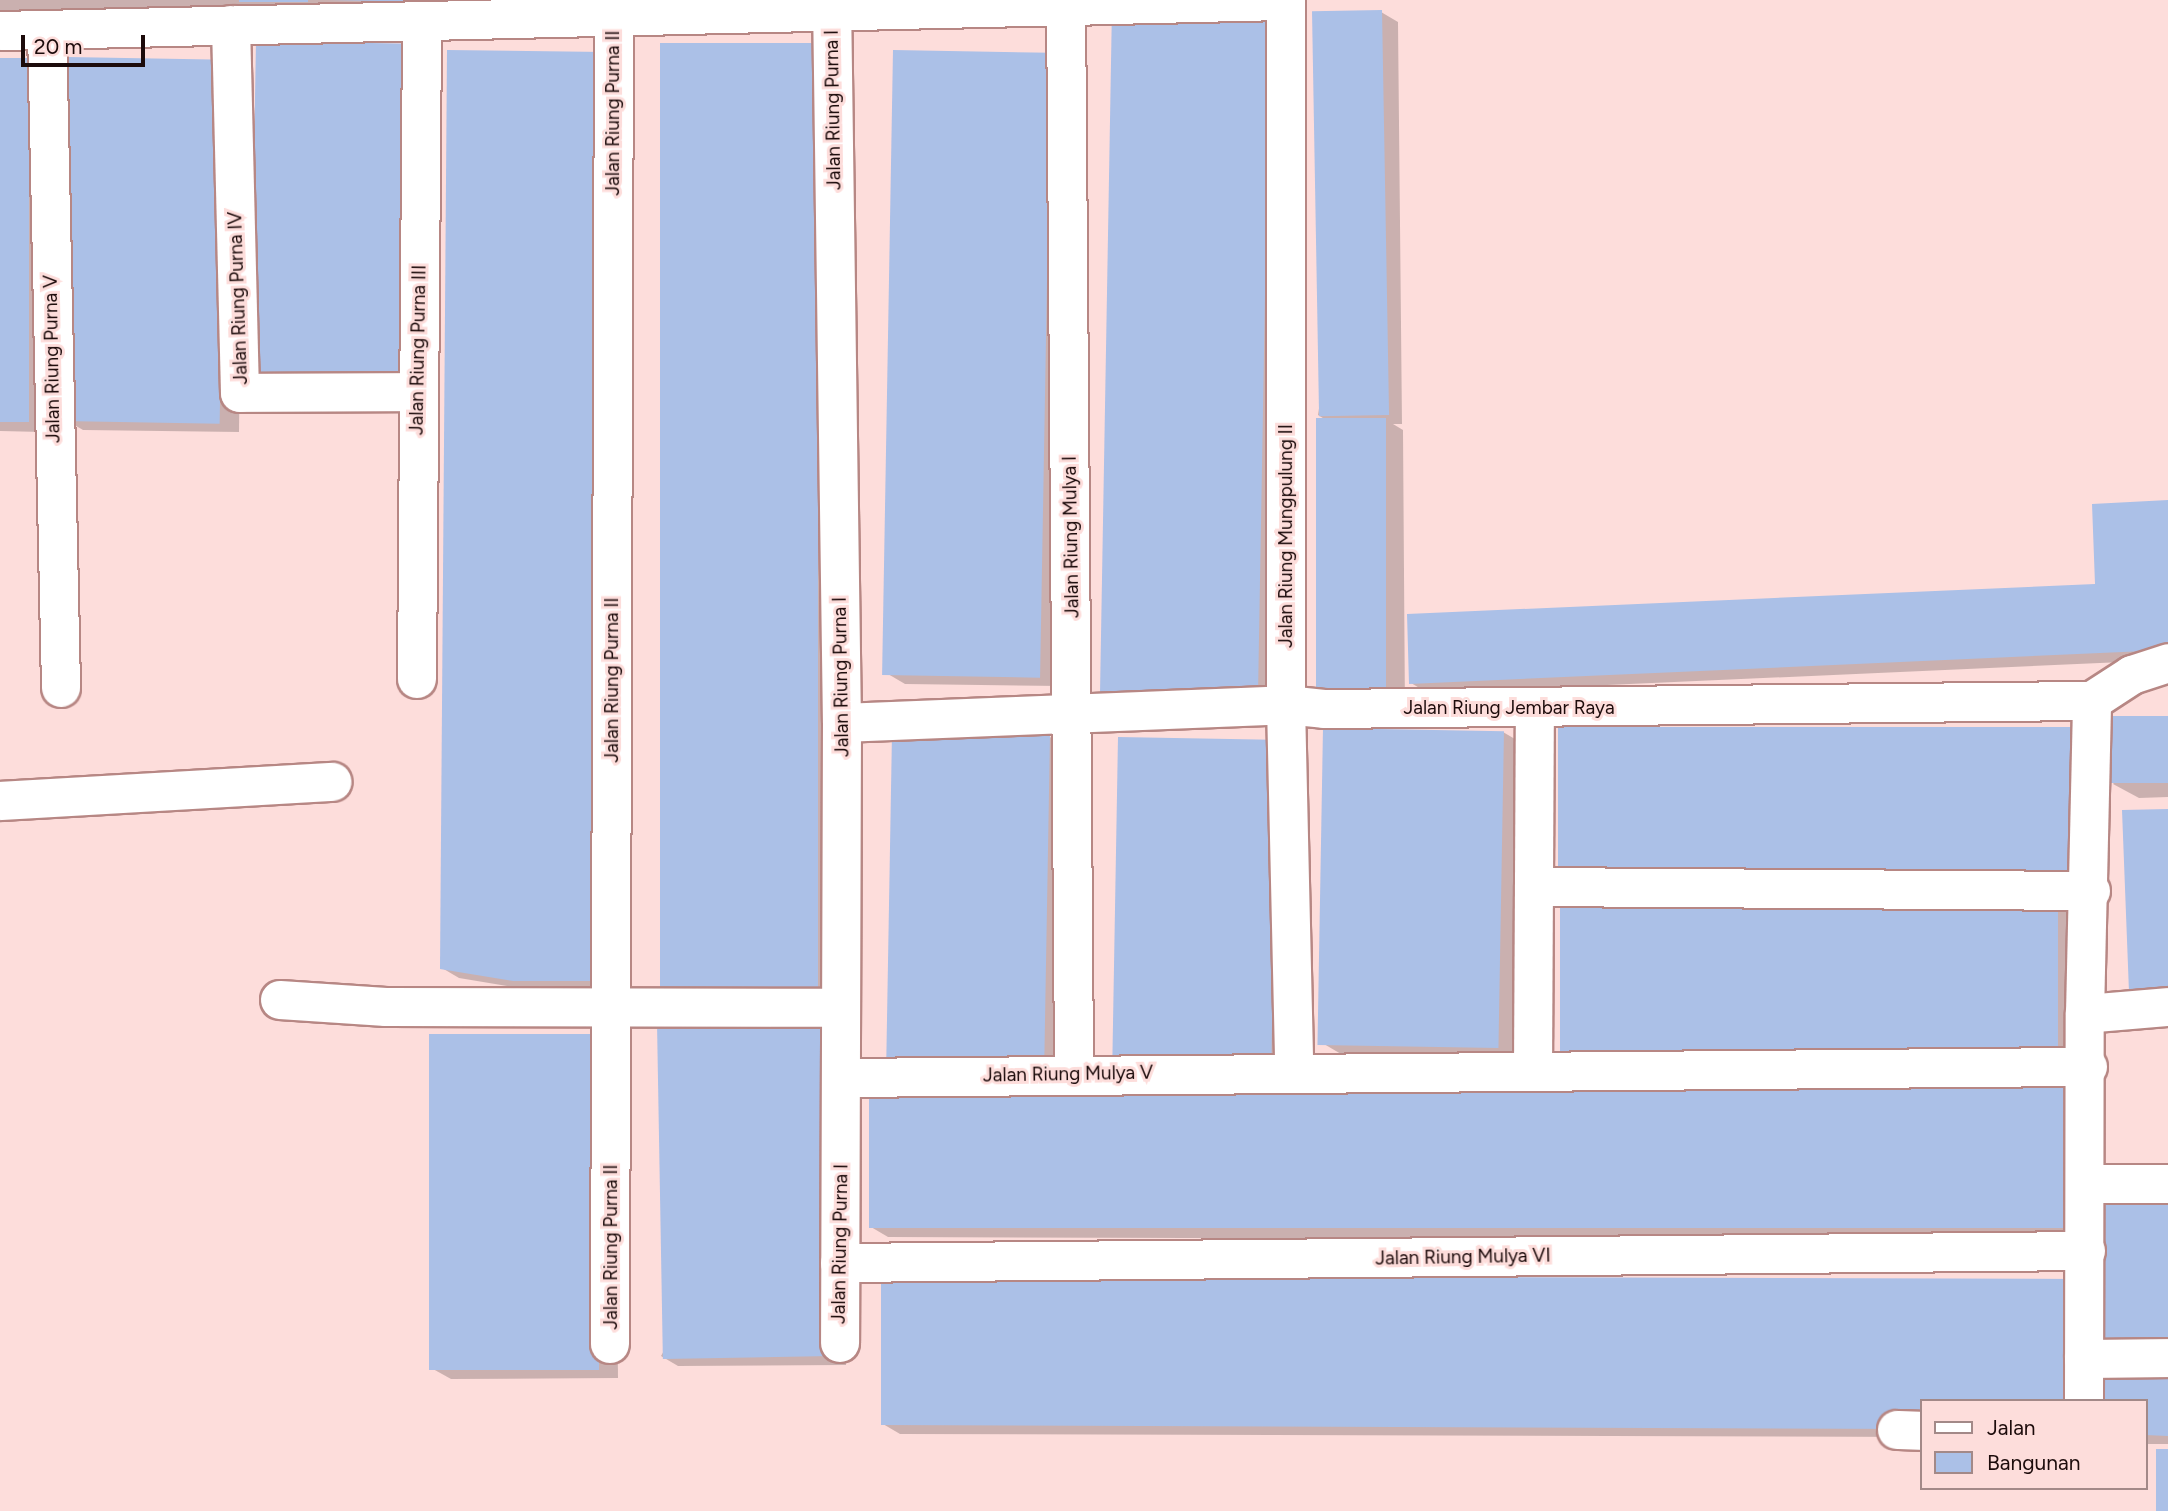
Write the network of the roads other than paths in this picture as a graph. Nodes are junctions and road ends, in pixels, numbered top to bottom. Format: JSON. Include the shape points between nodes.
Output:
{"nodes":[{"id":1,"x":1286,"y":0,"type":"edge"},
{"id":2,"x":1066,"y":3,"type":"edge"},
{"id":3,"x":832,"y":6,"type":"edge"},
{"id":4,"x":614,"y":17,"type":"junction"},
{"id":5,"x":422,"y":21,"type":"junction"},
{"id":6,"x":231,"y":25,"type":"junction"},
{"id":7,"x":47,"y":30,"type":"junction"},
{"id":8,"x":0,"y":31,"type":"edge"},
{"id":9,"x":417,"y":392,"type":"junction"},
{"id":10,"x":2168,"y":663,"type":"edge"},
{"id":11,"x":416,"y":679,"type":"dead end"},
{"id":12,"x":61,"y":688,"type":"dead end"},
{"id":13,"x":2092,"y":701,"type":"junction"},
{"id":14,"x":1286,"y":705,"type":"junction"},
{"id":15,"x":1535,"y":708,"type":"junction"},
{"id":16,"x":1073,"y":714,"type":"junction"},
{"id":17,"x":842,"y":723,"type":"junction"},
{"id":18,"x":332,"y":782,"type":"dead end"},
{"id":19,"x":0,"y":801,"type":"edge"},
{"id":20,"x":1534,"y":887,"type":"junction"},
{"id":21,"x":2091,"y":891,"type":"junction"},
{"id":22,"x":280,"y":1000,"type":"dead end"},
{"id":23,"x":2168,"y":1007,"type":"edge"},
{"id":24,"x":841,"y":1008,"type":"junction"},
{"id":25,"x":612,"y":1009,"type":"junction"},
{"id":26,"x":2085,"y":1014,"type":"junction"},
{"id":27,"x":2088,"y":1067,"type":"junction"},
{"id":28,"x":1533,"y":1070,"type":"junction"},
{"id":29,"x":1294,"y":1071,"type":"junction"},
{"id":30,"x":1074,"y":1074,"type":"junction"},
{"id":31,"x":842,"y":1078,"type":"junction"},
{"id":32,"x":2087,"y":1184,"type":"junction"},
{"id":33,"x":2168,"y":1184,"type":"edge"},
{"id":34,"x":2086,"y":1251,"type":"junction"},
{"id":35,"x":840,"y":1263,"type":"junction"},
{"id":36,"x":840,"y":1343,"type":"dead end"},
{"id":37,"x":610,"y":1344,"type":"dead end"},
{"id":38,"x":2168,"y":1358,"type":"edge"},
{"id":39,"x":2084,"y":1359,"type":"junction"},
{"id":40,"x":2084,"y":1399,"type":"edge"}],
"edges":[{"from":1,"to":2,"type":"street"},
{"from":1,"to":14,"type":"street","name":"Jalan Riung Mungpulung II"},
{"from":2,"to":3,"type":"street"},
{"from":2,"to":16,"type":"street","name":"Jalan Riung Mulya I"},
{"from":3,"to":4,"type":"street"},
{"from":3,"to":17,"type":"street","name":"Jalan Riung Purna I"},
{"from":4,"to":5,"type":"street"},
{"from":4,"to":25,"type":"street","name":"Jalan Riung Purna II"},
{"from":5,"to":6,"type":"street"},
{"from":5,"to":9,"type":"street","name":"Jalan Riung Purna III"},
{"from":6,"to":7,"type":"street"},
{"from":6,"to":9,"type":"street","name":"Jalan Riung Purna IV","via":[[240,393]]},
{"from":7,"to":8,"type":"street"},
{"from":7,"to":12,"type":"street","name":"Jalan Riung Purna V"},
{"from":9,"to":11,"type":"street","name":"Jalan Riung Purna III"},
{"from":10,"to":13,"type":"street","via":[[2132,675]]},
{"from":13,"to":15,"type":"street","name":"Jalan Riung Jembar Raya"},
{"from":13,"to":21,"type":"street"},
{"from":14,"to":15,"type":"street","name":"Jalan Riung Jembar Raya","via":[[1324,709]]},
{"from":14,"to":16,"type":"street","name":"Jalan Riung Jembar Raya"},
{"from":14,"to":29,"type":"street","name":"Jalan Riung Mungpulung II"},
{"from":15,"to":20,"type":"street"},
{"from":16,"to":17,"type":"street","name":"Jalan Riung Jembar Raya"},
{"from":16,"to":30,"type":"street","name":"Jalan Riung Mulya I"},
{"from":17,"to":24,"type":"street","name":"Jalan Riung Purna I"},
{"from":18,"to":19,"type":"street"},
{"from":20,"to":21,"type":"street"},
{"from":20,"to":28,"type":"street"},
{"from":21,"to":26,"type":"street"},
{"from":22,"to":25,"type":"street","via":[[386,1007]]},
{"from":23,"to":26,"type":"street"},
{"from":24,"to":25,"type":"street"},
{"from":24,"to":31,"type":"street","name":"Jalan Riung Purna I"},
{"from":25,"to":37,"type":"street","name":"Jalan Riung Purna II"},
{"from":26,"to":27,"type":"street"},
{"from":27,"to":28,"type":"street","name":"Jalan Riung Mulya V"},
{"from":27,"to":32,"type":"street"},
{"from":28,"to":29,"type":"street","name":"Jalan Riung Mulya V"},
{"from":29,"to":30,"type":"street","name":"Jalan Riung Mulya V"},
{"from":30,"to":31,"type":"street","name":"Jalan Riung Mulya V"},
{"from":31,"to":35,"type":"street","name":"Jalan Riung Purna I"},
{"from":32,"to":33,"type":"street"},
{"from":32,"to":34,"type":"street"},
{"from":34,"to":35,"type":"street","name":"Jalan Riung Mulya VI"},
{"from":34,"to":39,"type":"street"},
{"from":35,"to":36,"type":"street","name":"Jalan Riung Purna I"},
{"from":38,"to":39,"type":"street"},
{"from":39,"to":40,"type":"street"}]}
